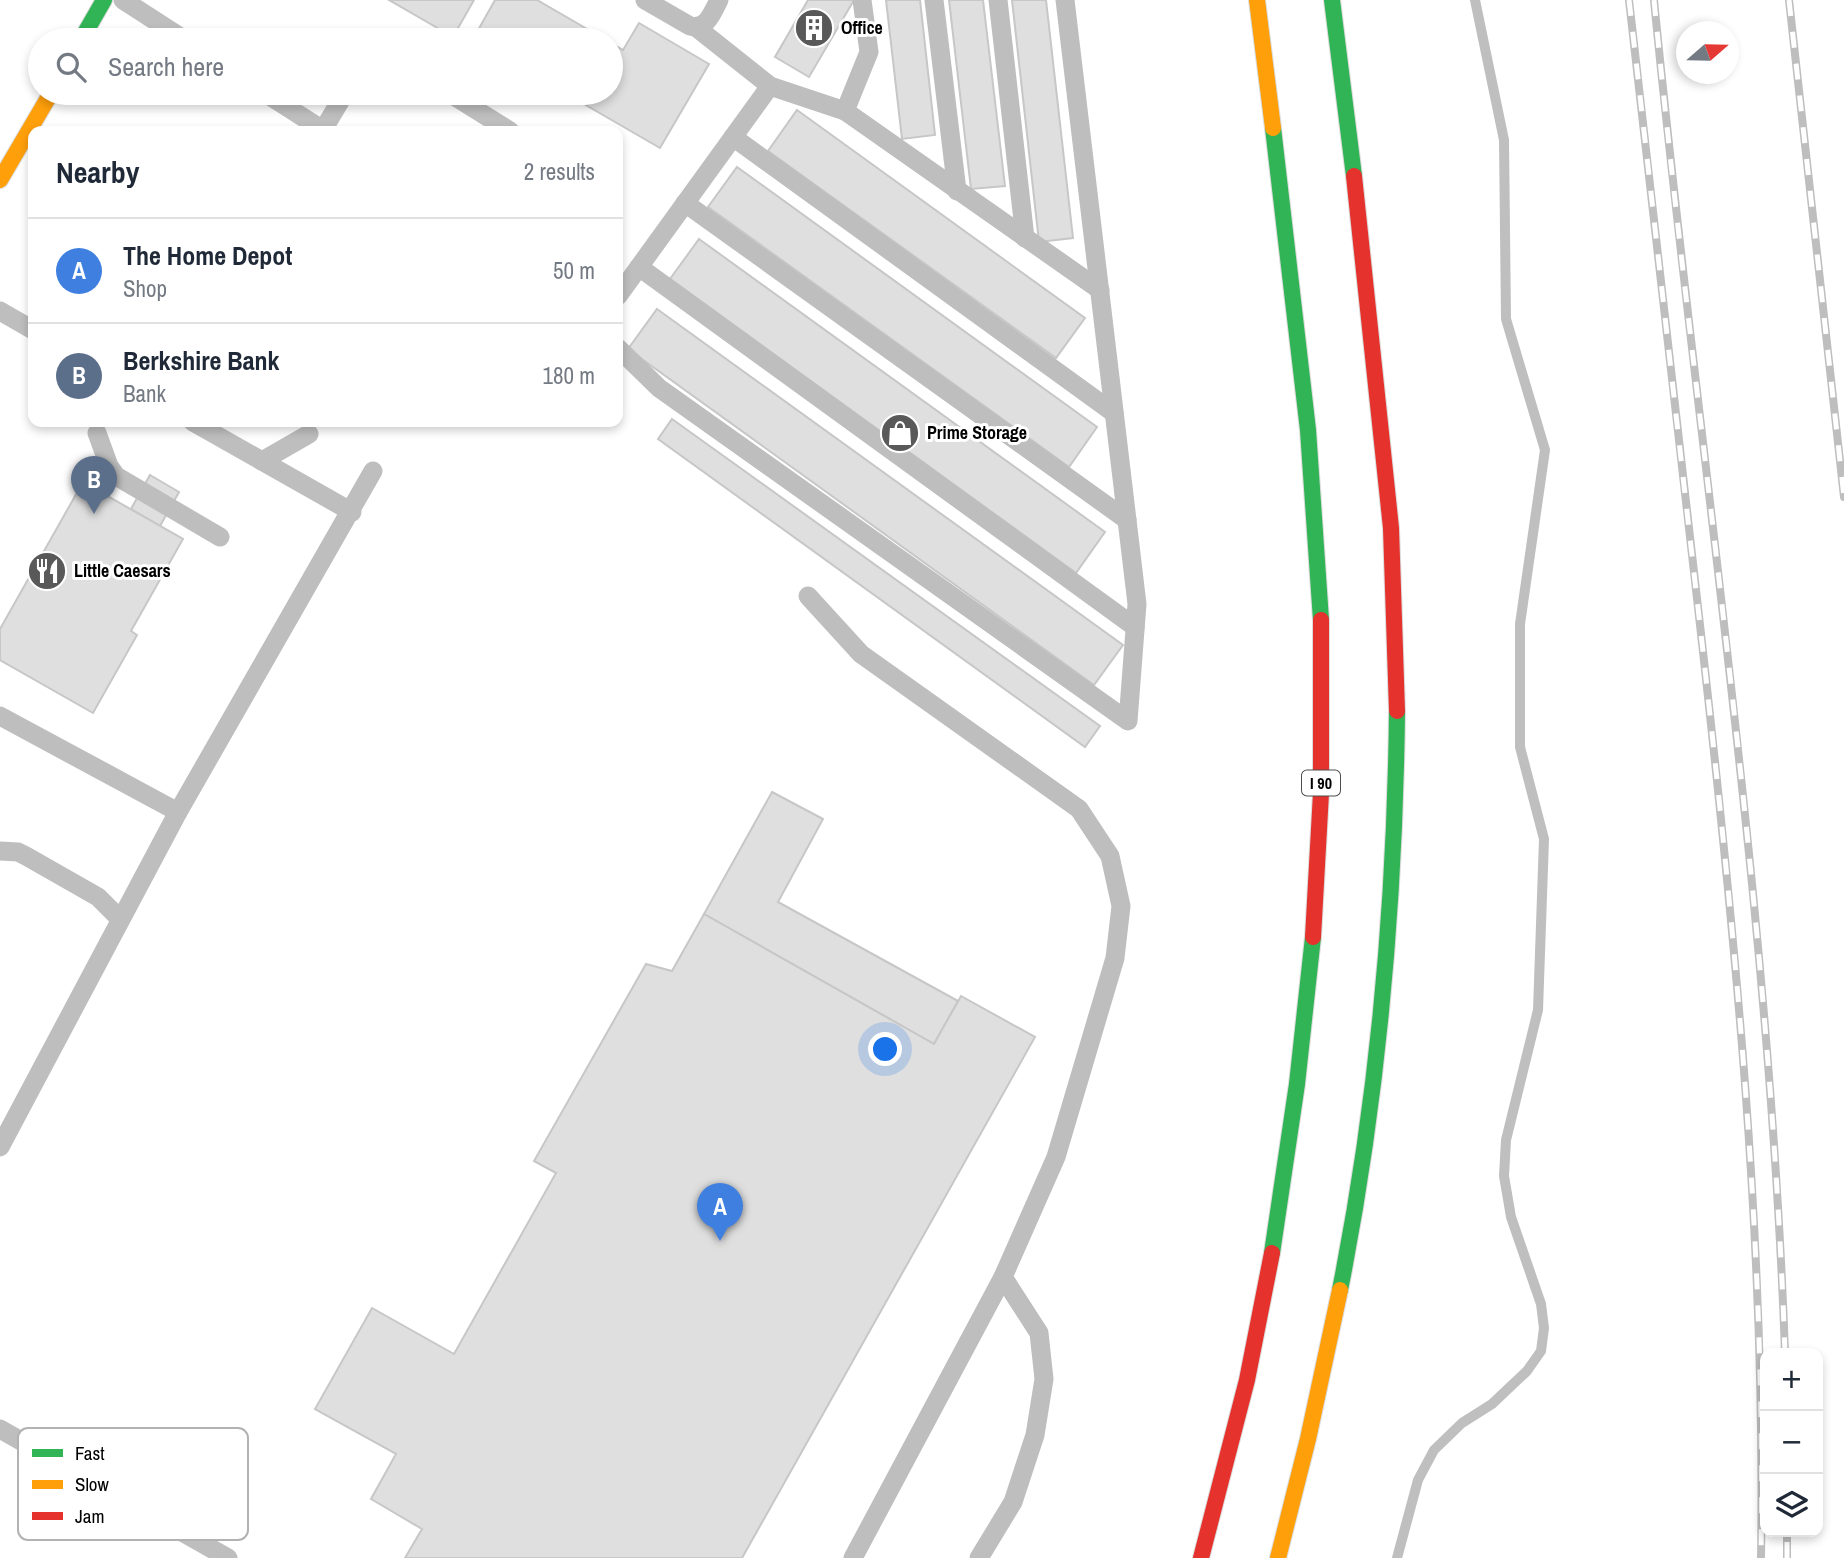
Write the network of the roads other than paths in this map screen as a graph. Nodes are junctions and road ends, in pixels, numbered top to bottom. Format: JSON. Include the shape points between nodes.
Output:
{"nodes":[{"id":1,"x":104,"y":0,"type":"edge"},
{"id":2,"x":123,"y":0,"type":"edge"},
{"id":3,"x":645,"y":0,"type":"edge"},
{"id":4,"x":719,"y":0,"type":"edge"},
{"id":5,"x":862,"y":0,"type":"edge"},
{"id":6,"x":934,"y":0,"type":"edge"},
{"id":7,"x":998,"y":0,"type":"edge"},
{"id":8,"x":1065,"y":0,"type":"edge"},
{"id":9,"x":1258,"y":0,"type":"edge"},
{"id":10,"x":1332,"y":0,"type":"edge"},
{"id":11,"x":88,"y":28,"type":"edge"},
{"id":12,"x":166,"y":28,"type":"edge"},
{"id":13,"x":697,"y":28,"type":"junction"},
{"id":14,"x":770,"y":86,"type":"junction"},
{"id":15,"x":44,"y":105,"type":"edge"},
{"id":16,"x":284,"y":105,"type":"edge"},
{"id":17,"x":338,"y":105,"type":"edge"},
{"id":18,"x":468,"y":105,"type":"edge"},
{"id":19,"x":845,"y":111,"type":"junction"},
{"id":20,"x":32,"y":126,"type":"edge"},
{"id":21,"x":316,"y":126,"type":"edge"},
{"id":22,"x":327,"y":126,"type":"edge"},
{"id":23,"x":502,"y":126,"type":"edge"},
{"id":24,"x":28,"y":132,"type":"edge"},
{"id":25,"x":733,"y":137,"type":"junction"},
{"id":26,"x":0,"y":180,"type":"edge"},
{"id":27,"x":957,"y":191,"type":"junction"},
{"id":28,"x":685,"y":204,"type":"junction"},
{"id":29,"x":1025,"y":238,"type":"junction"},
{"id":30,"x":639,"y":267,"type":"junction"},
{"id":31,"x":623,"y":289,"type":"edge"},
{"id":32,"x":1100,"y":290,"type":"junction"},
{"id":33,"x":0,"y":311,"type":"edge"},
{"id":34,"x":28,"y":327,"type":"edge"},
{"id":35,"x":623,"y":353,"type":"edge"},
{"id":36,"x":1114,"y":413,"type":"junction"},
{"id":37,"x":202,"y":427,"type":"edge"},
{"id":38,"x":97,"y":433,"type":"dead end"},
{"id":39,"x":309,"y":433,"type":"dead end"},
{"id":40,"x":262,"y":461,"type":"junction"},
{"id":41,"x":373,"y":471,"type":"dead end"},
{"id":42,"x":352,"y":512,"type":"junction"},
{"id":43,"x":1127,"y":520,"type":"junction"},
{"id":44,"x":220,"y":537,"type":"dead end"},
{"id":45,"x":808,"y":596,"type":"dead end"},
{"id":46,"x":1135,"y":627,"type":"junction"},
{"id":47,"x":0,"y":716,"type":"edge"},
{"id":48,"x":177,"y":812,"type":"junction"},
{"id":49,"x":0,"y":851,"type":"edge"},
{"id":50,"x":120,"y":919,"type":"junction"},
{"id":51,"x":0,"y":1147,"type":"edge"},
{"id":52,"x":1003,"y":1276,"type":"junction"},
{"id":53,"x":0,"y":1429,"type":"edge"},
{"id":54,"x":18,"y":1439,"type":"edge"},
{"id":55,"x":196,"y":1540,"type":"edge"},
{"id":56,"x":228,"y":1558,"type":"edge"},
{"id":57,"x":853,"y":1558,"type":"edge"},
{"id":58,"x":979,"y":1558,"type":"edge"},
{"id":59,"x":1201,"y":1558,"type":"edge"},
{"id":60,"x":1278,"y":1558,"type":"edge"}],
"edges":[{"from":1,"to":11,"type":"main road"},
{"from":2,"to":12,"type":"lane"},
{"from":3,"to":13,"type":"lane"},
{"from":4,"to":13,"type":"lane"},
{"from":5,"to":19,"type":"lane","via":[[869,52]]},
{"from":6,"to":27,"type":"lane"},
{"from":7,"to":29,"type":"lane"},
{"from":8,"to":32,"type":"lane"},
{"from":9,"to":59,"type":"main road","number":"I 90","via":[[1298,337],[1318,561],[1320,824],[1314,950],[1282,1194],[1258,1333]]},
{"from":10,"to":60,"type":"main road","via":[[1370,316],[1394,572],[1394,827],[1386,970],[1355,1205],[1329,1345]]},
{"from":13,"to":14,"type":"lane"},
{"from":14,"to":19,"type":"lane"},
{"from":14,"to":25,"type":"lane"},
{"from":15,"to":20,"type":"main road"},
{"from":16,"to":21,"type":"lane"},
{"from":17,"to":22,"type":"lane"},
{"from":18,"to":23,"type":"lane"},
{"from":19,"to":27,"type":"lane"},
{"from":24,"to":26,"type":"main road"},
{"from":25,"to":28,"type":"lane"},
{"from":25,"to":36,"type":"lane"},
{"from":27,"to":29,"type":"lane"},
{"from":28,"to":30,"type":"lane"},
{"from":28,"to":43,"type":"lane"},
{"from":29,"to":32,"type":"lane"},
{"from":30,"to":31,"type":"lane"},
{"from":30,"to":46,"type":"lane"},
{"from":32,"to":36,"type":"lane"},
{"from":33,"to":34,"type":"lane"},
{"from":35,"to":46,"type":"lane","via":[[659,388],[1128,721]]},
{"from":36,"to":43,"type":"lane"},
{"from":37,"to":40,"type":"lane"},
{"from":38,"to":44,"type":"lane","via":[[116,477]]},
{"from":39,"to":40,"type":"lane"},
{"from":40,"to":42,"type":"lane"},
{"from":41,"to":42,"type":"lane"},
{"from":42,"to":48,"type":"lane"},
{"from":43,"to":46,"type":"lane","via":[[1137,604]]},
{"from":45,"to":52,"type":"lane","via":[[861,654],[1079,809],[1110,856],[1121,906],[1115,958],[1056,1157]]},
{"from":47,"to":48,"type":"lane"},
{"from":48,"to":50,"type":"lane"},
{"from":49,"to":50,"type":"lane","via":[[26,856],[98,897]]},
{"from":50,"to":51,"type":"lane"},
{"from":52,"to":57,"type":"lane"},
{"from":52,"to":58,"type":"lane","via":[[1039,1333],[1044,1379],[1035,1435],[1013,1502]]},
{"from":53,"to":54,"type":"lane"},
{"from":55,"to":56,"type":"lane"}]}
